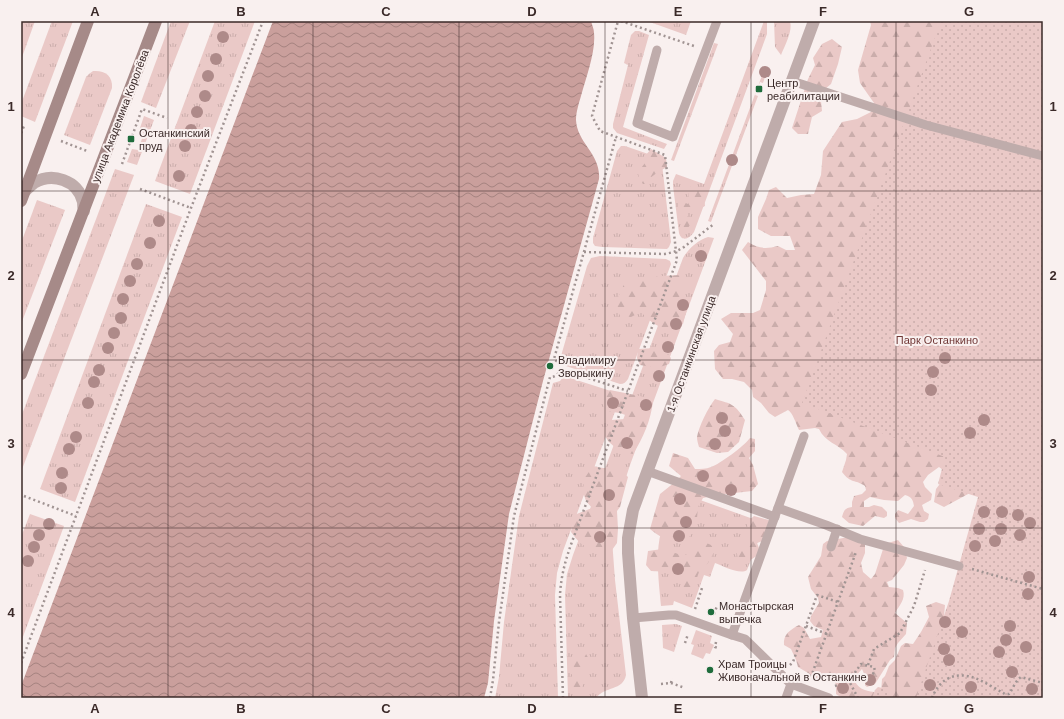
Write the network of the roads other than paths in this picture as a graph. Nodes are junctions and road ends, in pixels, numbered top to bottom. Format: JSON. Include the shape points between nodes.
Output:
{"nodes":[{"id":1,"x":88,"y":21,"type":"edge"},
{"id":2,"x":156,"y":21,"type":"edge"},
{"id":3,"x":717,"y":21,"type":"edge"},
{"id":4,"x":814,"y":21,"type":"edge"},
{"id":5,"x":657,"y":50,"type":"dead end"},
{"id":6,"x":792,"y":81,"type":"junction"},
{"id":7,"x":1043,"y":156,"type":"edge"},
{"id":8,"x":23,"y":196,"type":"edge"},
{"id":9,"x":84,"y":211,"type":"junction"},
{"id":10,"x":21,"y":374,"type":"edge"},
{"id":11,"x":804,"y":436,"type":"dead end"},
{"id":12,"x":647,"y":471,"type":"junction"},
{"id":13,"x":778,"y":508,"type":"junction"},
{"id":14,"x":775,"y":517,"type":"junction"},
{"id":15,"x":837,"y":530,"type":"junction"},
{"id":16,"x":831,"y":547,"type":"dead end"},
{"id":17,"x":958,"y":566,"type":"road end"},
{"id":18,"x":633,"y":618,"type":"junction"},
{"id":19,"x":732,"y":635,"type":"junction"},
{"id":20,"x":794,"y":685,"type":"junction"},
{"id":21,"x":642,"y":698,"type":"edge"},
{"id":22,"x":786,"y":698,"type":"edge"},
{"id":23,"x":829,"y":698,"type":"edge"}],
"edges":[{"from":1,"to":8,"type":"main road","name":"улица Академика Королёва"},
{"from":2,"to":9,"type":"main road","name":"улица Академика Королёва"},
{"from":3,"to":5,"type":"lane","via":[[674,137],[637,123]]},
{"from":4,"to":6,"type":"street","name":"1-я Останкинская улица"},
{"from":6,"to":7,"type":"lane","via":[[926,125]]},
{"from":6,"to":12,"type":"street","name":"1-я Останкинская улица"},
{"from":8,"to":9,"type":"street","name":"улица Академика Королёва","via":[[34,183],[44,179],[62,179],[78,190]]},
{"from":9,"to":10,"type":"main road","name":"улица Академика Королёва"},
{"from":11,"to":13,"type":"lane"},
{"from":12,"to":14,"type":"lane"},
{"from":12,"to":18,"type":"street","name":"1-я Останкинская улица","via":[[633,510],[628,538]]},
{"from":13,"to":14,"type":"lane"},
{"from":13,"to":15,"type":"lane"},
{"from":14,"to":19,"type":"lane"},
{"from":15,"to":16,"type":"lane"},
{"from":15,"to":17,"type":"lane","via":[[860,539]]},
{"from":18,"to":19,"type":"lane","via":[[676,615]]},
{"from":18,"to":21,"type":"street","name":"1-я Останкинская улица"},
{"from":19,"to":20,"type":"lane","via":[[745,639]]},
{"from":20,"to":22,"type":"lane"},
{"from":20,"to":23,"type":"lane"}]}
